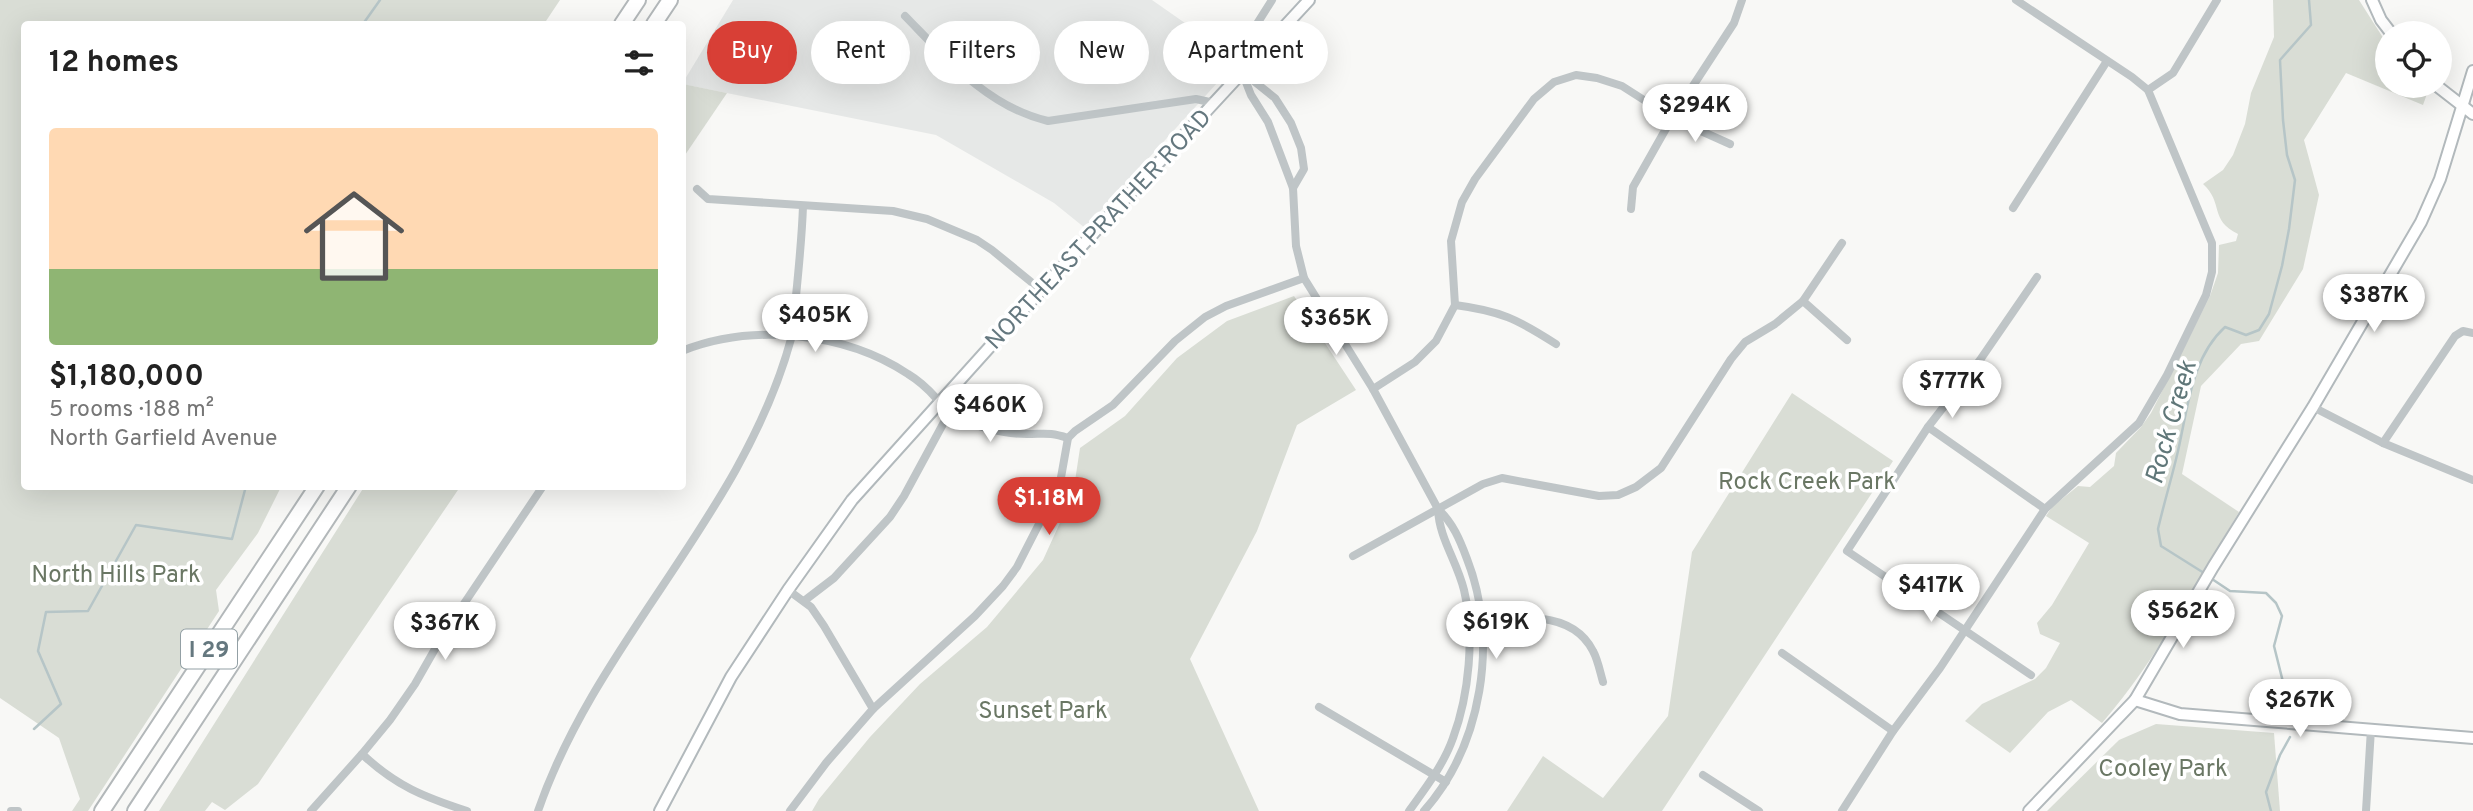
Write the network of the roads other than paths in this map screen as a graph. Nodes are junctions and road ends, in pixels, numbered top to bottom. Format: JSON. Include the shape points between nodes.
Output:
{"nodes":[{"id":1,"x":638,"y":0,"type":"edge"},
{"id":2,"x":670,"y":0,"type":"edge"},
{"id":3,"x":1272,"y":0,"type":"edge"},
{"id":4,"x":1309,"y":0,"type":"edge"},
{"id":5,"x":1742,"y":0,"type":"edge"},
{"id":6,"x":2016,"y":0,"type":"edge"},
{"id":7,"x":2217,"y":0,"type":"edge"},
{"id":8,"x":2372,"y":0,"type":"edge"},
{"id":9,"x":905,"y":16,"type":"dead end"},
{"id":10,"x":624,"y":21,"type":"edge"},
{"id":11,"x":656,"y":21,"type":"edge"},
{"id":12,"x":1259,"y":21,"type":"edge"},
{"id":13,"x":1289,"y":21,"type":"edge"},
{"id":14,"x":2382,"y":21,"type":"edge"},
{"id":15,"x":2107,"y":61,"type":"junction"},
{"id":16,"x":2473,"y":71,"type":"edge"},
{"id":17,"x":1231,"y":84,"type":"edge"},
{"id":18,"x":1247,"y":84,"type":"edge"},
{"id":19,"x":1257,"y":84,"type":"edge"},
{"id":20,"x":2148,"y":90,"type":"junction"},
{"id":21,"x":2452,"y":98,"type":"edge"},
{"id":22,"x":1213,"y":103,"type":"junction"},
{"id":23,"x":2468,"y":111,"type":"edge"},
{"id":24,"x":1672,"y":118,"type":"junction"},
{"id":25,"x":1730,"y":144,"type":"dead end"},
{"id":26,"x":1293,"y":188,"type":"junction"},
{"id":27,"x":697,"y":189,"type":"dead end"},
{"id":28,"x":803,"y":206,"type":"junction"},
{"id":29,"x":2013,"y":208,"type":"dead end"},
{"id":30,"x":1631,"y":209,"type":"dead end"},
{"id":31,"x":1842,"y":243,"type":"dead end"},
{"id":32,"x":2037,"y":277,"type":"dead end"},
{"id":33,"x":1304,"y":278,"type":"junction"},
{"id":34,"x":1041,"y":290,"type":"junction"},
{"id":35,"x":1803,"y":301,"type":"junction"},
{"id":36,"x":1455,"y":305,"type":"junction"},
{"id":37,"x":2473,"y":333,"type":"edge"},
{"id":38,"x":792,"y":336,"type":"junction"},
{"id":39,"x":1847,"y":340,"type":"dead end"},
{"id":40,"x":1556,"y":344,"type":"dead end"},
{"id":41,"x":686,"y":350,"type":"edge"},
{"id":42,"x":1373,"y":389,"type":"junction"},
{"id":43,"x":940,"y":401,"type":"junction"},
{"id":44,"x":2313,"y":407,"type":"junction"},
{"id":45,"x":948,"y":413,"type":"junction"},
{"id":46,"x":1928,"y":427,"type":"junction"},
{"id":47,"x":1068,"y":438,"type":"junction"},
{"id":48,"x":2383,"y":443,"type":"junction"},
{"id":49,"x":2473,"y":480,"type":"edge"},
{"id":50,"x":314,"y":490,"type":"edge"},
{"id":51,"x":346,"y":490,"type":"edge"},
{"id":52,"x":540,"y":490,"type":"edge"},
{"id":53,"x":1438,"y":509,"type":"junction"},
{"id":54,"x":2045,"y":509,"type":"junction"},
{"id":55,"x":1353,"y":556,"type":"dead end"},
{"id":56,"x":788,"y":590,"type":"junction"},
{"id":57,"x":804,"y":601,"type":"junction"},
{"id":58,"x":1481,"y":622,"type":"junction"},
{"id":59,"x":1468,"y":623,"type":"junction"},
{"id":60,"x":1966,"y":630,"type":"junction"},
{"id":61,"x":1782,"y":653,"type":"dead end"},
{"id":62,"x":2031,"y":675,"type":"dead end"},
{"id":63,"x":1603,"y":682,"type":"dead end"},
{"id":64,"x":2136,"y":700,"type":"junction"},
{"id":65,"x":1319,"y":707,"type":"dead end"},
{"id":66,"x":873,"y":709,"type":"junction"},
{"id":67,"x":2371,"y":729,"type":"junction"},
{"id":68,"x":1893,"y":732,"type":"junction"},
{"id":69,"x":2473,"y":738,"type":"edge"},
{"id":70,"x":362,"y":754,"type":"junction"},
{"id":71,"x":1433,"y":775,"type":"junction"},
{"id":72,"x":1703,"y":775,"type":"dead end"},
{"id":73,"x":1446,"y":782,"type":"junction"},
{"id":74,"x":11,"y":811,"type":"edge"},
{"id":75,"x":18,"y":811,"type":"edge"},
{"id":76,"x":102,"y":811,"type":"edge"},
{"id":77,"x":135,"y":811,"type":"edge"},
{"id":78,"x":311,"y":811,"type":"edge"},
{"id":79,"x":467,"y":811,"type":"edge"},
{"id":80,"x":538,"y":811,"type":"edge"},
{"id":81,"x":660,"y":811,"type":"edge"},
{"id":82,"x":790,"y":811,"type":"edge"},
{"id":83,"x":1409,"y":811,"type":"edge"},
{"id":84,"x":1424,"y":811,"type":"edge"},
{"id":85,"x":1759,"y":811,"type":"edge"},
{"id":86,"x":1842,"y":811,"type":"edge"},
{"id":87,"x":2029,"y":811,"type":"edge"},
{"id":88,"x":2366,"y":811,"type":"edge"}],
"edges":[{"from":1,"to":10,"type":"highway"},
{"from":2,"to":11,"type":"highway"},
{"from":3,"to":12,"type":"street"},
{"from":4,"to":13,"type":"street","name":"NORTHEAST PRATHER ROAD"},
{"from":5,"to":24,"type":"street","via":[[1734,23]]},
{"from":6,"to":15,"type":"street"},
{"from":7,"to":20,"type":"street","via":[[2173,73]]},
{"from":8,"to":14,"type":"street"},
{"from":9,"to":22,"type":"street","via":[[963,76],[1027,116],[1048,121],[1196,99]]},
{"from":15,"to":20,"type":"street"},
{"from":15,"to":29,"type":"street"},
{"from":16,"to":23,"type":"street"},
{"from":17,"to":22,"type":"street","name":"NORTHEAST PRATHER ROAD"},
{"from":18,"to":26,"type":"street","via":[[1272,131]]},
{"from":19,"to":26,"type":"street","via":[[1275,98],[1301,148],[1304,169]]},
{"from":20,"to":54,"type":"street","via":[[2212,243],[2206,295],[2139,423]]},
{"from":21,"to":23,"type":"street"},
{"from":22,"to":34,"type":"street","name":"NORTHEAST PRATHER ROAD"},
{"from":23,"to":44,"type":"street","via":[[2421,222]]},
{"from":24,"to":25,"type":"street"},
{"from":24,"to":30,"type":"street","via":[[1633,187]]},
{"from":24,"to":36,"type":"street","via":[[1622,86],[1576,75],[1554,82],[1534,99],[1462,202],[1451,241]]},
{"from":26,"to":33,"type":"street","via":[[1296,246]]},
{"from":27,"to":28,"type":"street","via":[[708,200]]},
{"from":28,"to":34,"type":"street","via":[[893,211],[927,219],[977,240]]},
{"from":28,"to":38,"type":"street"},
{"from":31,"to":35,"type":"street"},
{"from":32,"to":46,"type":"street"},
{"from":33,"to":42,"type":"street"},
{"from":33,"to":47,"type":"street","via":[[1226,306],[1189,327],[1113,405]]},
{"from":34,"to":43,"type":"street","name":"NORTHEAST PRATHER ROAD"},
{"from":35,"to":39,"type":"street"},
{"from":35,"to":53,"type":"street","via":[[1745,342],[1661,468],[1636,487],[1618,495],[1599,496],[1502,478]]},
{"from":36,"to":40,"type":"street","via":[[1489,309],[1520,321]]},
{"from":36,"to":42,"type":"street","via":[[1436,341],[1415,362]]},
{"from":37,"to":48,"type":"street","via":[[2463,331],[2455,336]]},
{"from":38,"to":41,"type":"street","via":[[725,338]]},
{"from":38,"to":43,"type":"street","via":[[870,354],[908,374]]},
{"from":38,"to":80,"type":"street","via":[[751,445],[583,708]]},
{"from":42,"to":53,"type":"street"},
{"from":43,"to":45,"type":"street"},
{"from":43,"to":56,"type":"street","name":"NORTHEAST PRATHER ROAD","via":[[852,500]]},
{"from":44,"to":48,"type":"street"},
{"from":44,"to":64,"type":"street"},
{"from":45,"to":47,"type":"street","via":[[995,430],[1049,432]]},
{"from":45,"to":57,"type":"street","via":[[890,517],[834,578]]},
{"from":46,"to":54,"type":"street"},
{"from":46,"to":60,"type":"street","via":[[1847,551]]},
{"from":47,"to":66,"type":"street","via":[[1060,483],[1003,586]]},
{"from":48,"to":49,"type":"street"},
{"from":50,"to":76,"type":"highway","number":"I 29"},
{"from":51,"to":77,"type":"highway","number":"I 29"},
{"from":52,"to":70,"type":"street","via":[[415,684]]},
{"from":53,"to":55,"type":"street"},
{"from":53,"to":58,"type":"street","via":[[1460,541],[1476,582]]},
{"from":53,"to":59,"type":"street","via":[[1439,528],[1460,573]]},
{"from":54,"to":60,"type":"street"},
{"from":56,"to":57,"type":"street"},
{"from":56,"to":81,"type":"street","name":"NORTHEAST PRATHER ROAD","via":[[732,677]]},
{"from":57,"to":66,"type":"street"},
{"from":58,"to":59,"type":"street"},
{"from":58,"to":63,"type":"street","via":[[1544,618],[1564,623],[1593,650]]},
{"from":58,"to":73,"type":"street","via":[[1479,692],[1459,761]]},
{"from":59,"to":71,"type":"street","via":[[1463,704],[1452,740]]},
{"from":60,"to":62,"type":"street"},
{"from":60,"to":68,"type":"street"},
{"from":61,"to":68,"type":"street"},
{"from":64,"to":67,"type":"street","via":[[2180,714]]},
{"from":64,"to":87,"type":"street"},
{"from":65,"to":71,"type":"street"},
{"from":66,"to":82,"type":"street"},
{"from":67,"to":69,"type":"street"},
{"from":67,"to":88,"type":"street"},
{"from":68,"to":86,"type":"street"},
{"from":70,"to":78,"type":"street"},
{"from":70,"to":79,"type":"street","via":[[418,795]]},
{"from":71,"to":73,"type":"street"},
{"from":71,"to":83,"type":"street"},
{"from":72,"to":85,"type":"street"},
{"from":73,"to":84,"type":"street"},
{"from":74,"to":75,"type":"street"}]}
